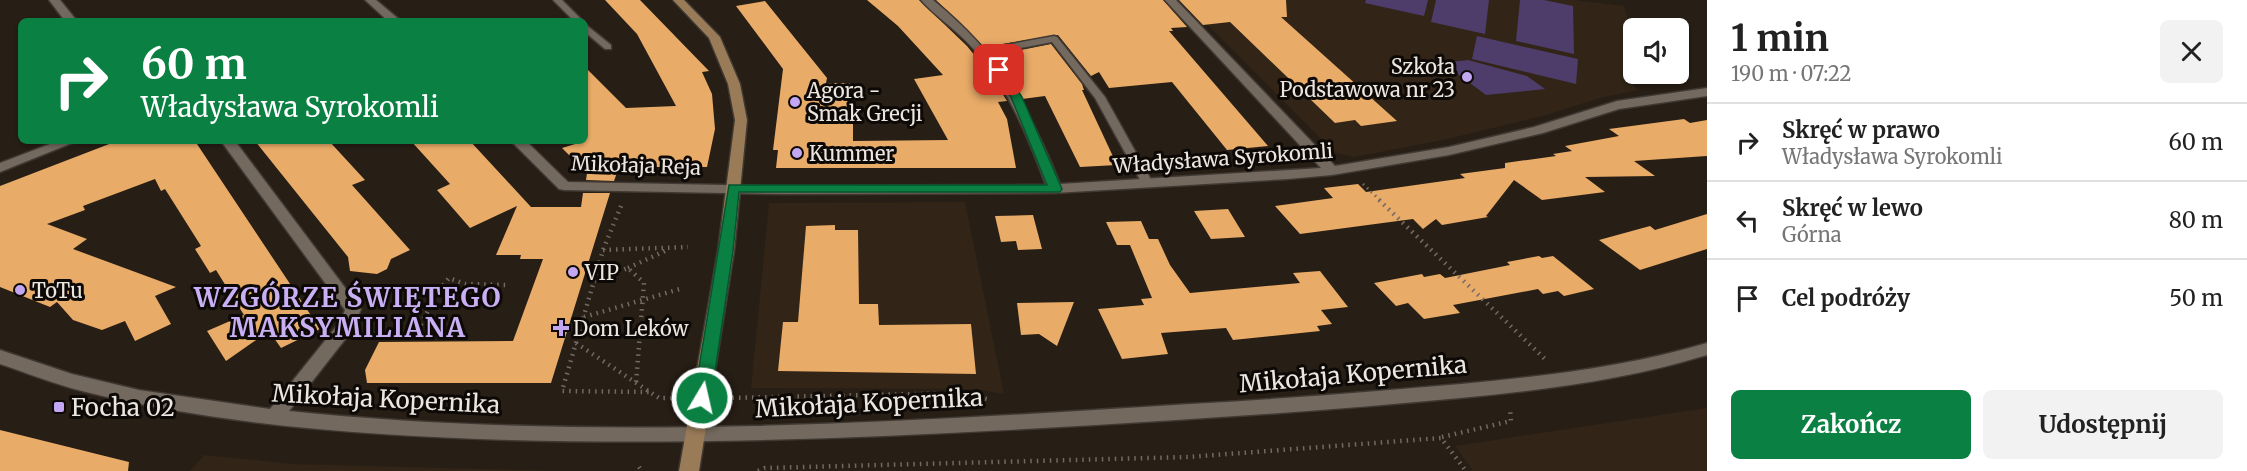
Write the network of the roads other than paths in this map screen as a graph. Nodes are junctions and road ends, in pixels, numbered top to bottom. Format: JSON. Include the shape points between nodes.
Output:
{"nodes":[{"id":1,"x":54,"y":0,"type":"edge"},
{"id":2,"x":370,"y":0,"type":"edge"},
{"id":3,"x":557,"y":0,"type":"edge"},
{"id":4,"x":678,"y":0,"type":"edge"},
{"id":5,"x":926,"y":0,"type":"edge"},
{"id":6,"x":1170,"y":0,"type":"edge"},
{"id":7,"x":69,"y":18,"type":"edge"},
{"id":8,"x":391,"y":18,"type":"edge"},
{"id":9,"x":576,"y":18,"type":"edge"},
{"id":10,"x":588,"y":30,"type":"edge"},
{"id":11,"x":608,"y":47,"type":"dead end"},
{"id":12,"x":984,"y":52,"type":"junction"},
{"id":13,"x":1707,"y":92,"type":"edge"},
{"id":14,"x":62,"y":144,"type":"edge"},
{"id":15,"x":230,"y":144,"type":"edge"},
{"id":16,"x":521,"y":144,"type":"edge"},
{"id":17,"x":0,"y":168,"type":"edge"},
{"id":18,"x":1332,"y":171,"type":"junction"},
{"id":19,"x":1148,"y":185,"type":"junction"},
{"id":20,"x":733,"y":188,"type":"junction"},
{"id":21,"x":1055,"y":189,"type":"junction"},
{"id":22,"x":1707,"y":349,"type":"edge"},
{"id":23,"x":0,"y":357,"type":"edge"},
{"id":24,"x":273,"y":419,"type":"junction"},
{"id":25,"x":696,"y":434,"type":"junction"},
{"id":26,"x":689,"y":471,"type":"edge"}],
"edges":[{"from":1,"to":7,"type":"street"},
{"from":2,"to":8,"type":"street"},
{"from":3,"to":9,"type":"lane"},
{"from":4,"to":20,"type":"street","via":[[714,37],[735,84],[741,120]]},
{"from":5,"to":12,"type":"street"},
{"from":6,"to":18,"type":"street"},
{"from":10,"to":11,"type":"lane"},
{"from":12,"to":19,"type":"lane","via":[[1054,39],[1100,97]]},
{"from":12,"to":21,"type":"street","via":[[1017,97]]},
{"from":13,"to":18,"type":"street","name":"Władysława Syrokomli","via":[[1617,105],[1538,130],[1449,151]]},
{"from":14,"to":17,"type":"street"},
{"from":15,"to":24,"type":"street","via":[[353,309],[348,324]]},
{"from":16,"to":20,"type":"street","name":"Mikołaja Reja","via":[[564,186]]},
{"from":18,"to":19,"type":"street","name":"Władysława Syrokomli"},
{"from":19,"to":21,"type":"street","name":"Władysława Syrokomli"},
{"from":20,"to":21,"type":"street","name":"Władysława Syrokomli"},
{"from":20,"to":25,"type":"street"},
{"from":22,"to":25,"type":"street","name":"Mikołaja Kopernika","via":[[1667,363],[1579,380],[1353,401],[806,433]]},
{"from":23,"to":24,"type":"street","name":"Mikołaja Kopernika","via":[[80,383],[185,406]]},
{"from":24,"to":25,"type":"street","name":"Mikołaja Kopernika","via":[[405,430]]},
{"from":25,"to":26,"type":"street"}]}
